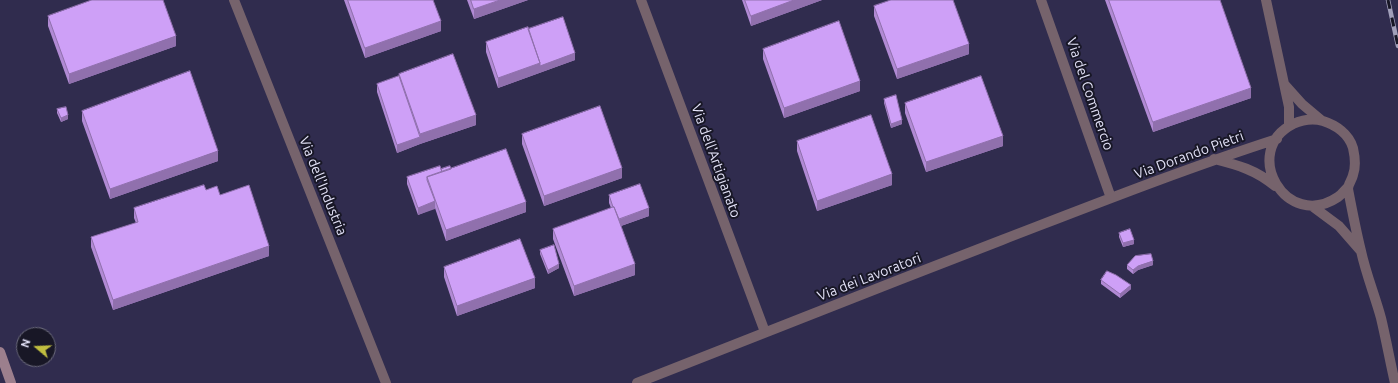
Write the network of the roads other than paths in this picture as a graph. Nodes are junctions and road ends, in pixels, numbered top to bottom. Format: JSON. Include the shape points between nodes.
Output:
{"nodes":[{"id":1,"x":234,"y":0,"type":"edge"},
{"id":2,"x":641,"y":0,"type":"edge"},
{"id":3,"x":1041,"y":0,"type":"edge"},
{"id":4,"x":1266,"y":0,"type":"edge"},
{"id":5,"x":1284,"y":83,"type":"junction"},
{"id":6,"x":1321,"y":120,"type":"junction"},
{"id":7,"x":1289,"y":126,"type":"junction"},
{"id":8,"x":1277,"y":139,"type":"junction"},
{"id":9,"x":1214,"y":159,"type":"junction"},
{"id":10,"x":1348,"y":186,"type":"junction"},
{"id":11,"x":1277,"y":188,"type":"junction"},
{"id":12,"x":1111,"y":198,"type":"junction"},
{"id":13,"x":1312,"y":206,"type":"junction"},
{"id":14,"x":1361,"y":252,"type":"junction"},
{"id":15,"x":765,"y":332,"type":"junction"},
{"id":16,"x":0,"y":352,"type":"edge"},
{"id":17,"x":11,"y":383,"type":"edge"},
{"id":18,"x":386,"y":383,"type":"edge"},
{"id":19,"x":636,"y":383,"type":"edge"},
{"id":20,"x":1395,"y":383,"type":"edge"}],
"edges":[{"from":1,"to":18,"type":"street","name":"Via dell'Industria"},
{"from":2,"to":15,"type":"street","name":"Via dell'Artigianato"},
{"from":3,"to":12,"type":"street","name":"Via del Commercio"},
{"from":4,"to":5,"type":"street"},
{"from":5,"to":6,"type":"street","via":[[1302,104]]},
{"from":5,"to":7,"type":"street","via":[[1289,107]]},
{"from":6,"to":7,"type":"street","via":[[1299,122]]},
{"from":6,"to":10,"type":"street","via":[[1334,125],[1345,134],[1352,146],[1354,174]]},
{"from":7,"to":8,"type":"street"},
{"from":8,"to":9,"type":"street","name":"Via Dorando Pietri"},
{"from":8,"to":11,"type":"street","via":[[1271,150],[1269,163],[1271,176]]},
{"from":9,"to":11,"type":"street","via":[[1244,167]]},
{"from":9,"to":12,"type":"street","name":"Via Dorando Pietri"},
{"from":10,"to":13,"type":"street","via":[[1338,197],[1326,204]]},
{"from":10,"to":14,"type":"street"},
{"from":11,"to":13,"type":"street","via":[[1298,204]]},
{"from":12,"to":15,"type":"street","name":"Via dei Lavoratori"},
{"from":13,"to":14,"type":"street","via":[[1339,226]]},
{"from":14,"to":20,"type":"street","via":[[1381,318]]},
{"from":15,"to":19,"type":"street","name":"Via dei Lavoratori"},
{"from":16,"to":17,"type":"main road"}]}
